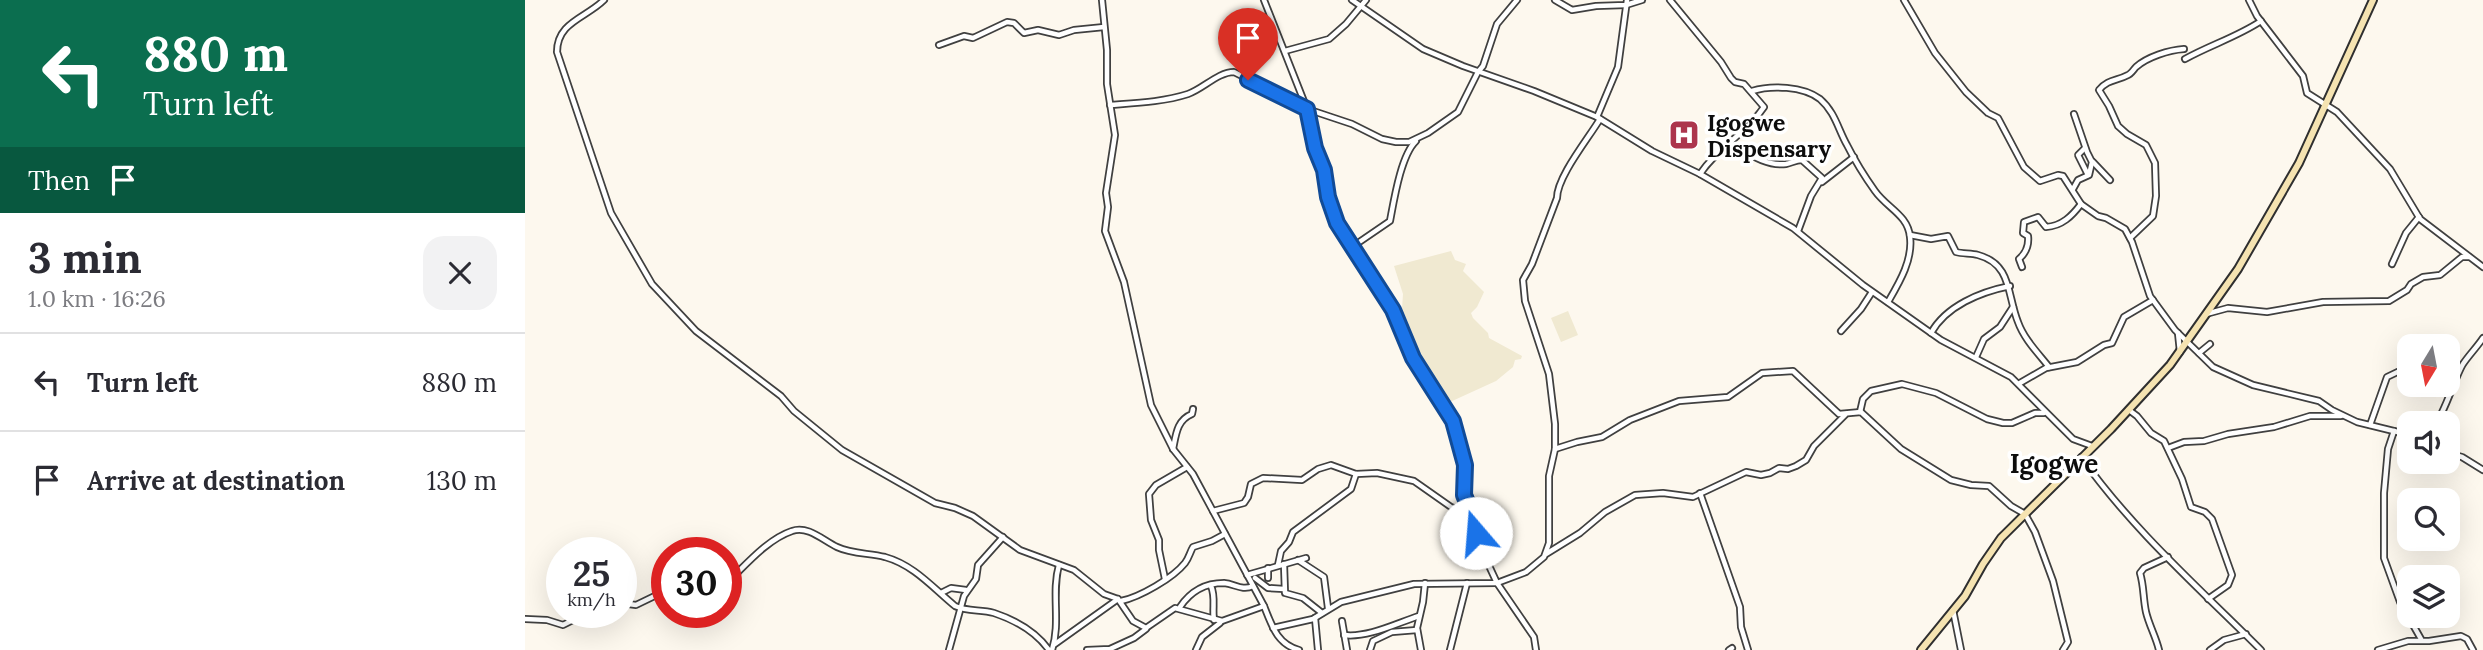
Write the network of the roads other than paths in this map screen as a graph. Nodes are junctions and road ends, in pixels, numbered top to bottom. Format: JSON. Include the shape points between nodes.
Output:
{"nodes":[{"id":1,"x":604,"y":0,"type":"edge"},
{"id":2,"x":1101,"y":0,"type":"edge"},
{"id":3,"x":1264,"y":0,"type":"edge"},
{"id":4,"x":1352,"y":0,"type":"edge"},
{"id":5,"x":1366,"y":0,"type":"edge"},
{"id":6,"x":1517,"y":0,"type":"edge"},
{"id":7,"x":1555,"y":0,"type":"edge"},
{"id":8,"x":1642,"y":0,"type":"edge"},
{"id":9,"x":1670,"y":0,"type":"edge"},
{"id":10,"x":1904,"y":0,"type":"edge"},
{"id":11,"x":2249,"y":0,"type":"edge"},
{"id":12,"x":2373,"y":0,"type":"edge"},
{"id":13,"x":1627,"y":3,"type":"edge"},
{"id":14,"x":1360,"y":5,"type":"junction"},
{"id":15,"x":2261,"y":21,"type":"junction"},
{"id":16,"x":1104,"y":27,"type":"junction"},
{"id":17,"x":939,"y":45,"type":"dead end"},
{"id":18,"x":2184,"y":49,"type":"dead end"},
{"id":19,"x":1285,"y":51,"type":"junction"},
{"id":20,"x":2185,"y":60,"type":"dead end"},
{"id":21,"x":1478,"y":72,"type":"junction"},
{"id":22,"x":1752,"y":91,"type":"junction"},
{"id":23,"x":1110,"y":104,"type":"junction"},
{"id":24,"x":2326,"y":104,"type":"junction"},
{"id":25,"x":1307,"y":109,"type":"junction"},
{"id":26,"x":2074,"y":114,"type":"dead end"},
{"id":27,"x":1598,"y":118,"type":"junction"},
{"id":28,"x":1417,"y":139,"type":"junction"},
{"id":29,"x":1728,"y":142,"type":"junction"},
{"id":30,"x":2085,"y":148,"type":"junction"},
{"id":31,"x":1854,"y":157,"type":"junction"},
{"id":32,"x":2092,"y":161,"type":"junction"},
{"id":33,"x":1700,"y":174,"type":"junction"},
{"id":34,"x":2088,"y":176,"type":"junction"},
{"id":35,"x":2110,"y":180,"type":"dead end"},
{"id":36,"x":1822,"y":182,"type":"junction"},
{"id":37,"x":2072,"y":189,"type":"junction"},
{"id":38,"x":2081,"y":204,"type":"junction"},
{"id":39,"x":2419,"y":217,"type":"junction"},
{"id":40,"x":1798,"y":231,"type":"junction"},
{"id":41,"x":1910,"y":235,"type":"junction"},
{"id":42,"x":2130,"y":238,"type":"junction"},
{"id":43,"x":1352,"y":247,"type":"junction"},
{"id":44,"x":2470,"y":257,"type":"junction"},
{"id":45,"x":2392,"y":264,"type":"dead end"},
{"id":46,"x":2022,"y":267,"type":"dead end"},
{"id":47,"x":2483,"y":267,"type":"edge"},
{"id":48,"x":2010,"y":286,"type":"junction"},
{"id":49,"x":1872,"y":292,"type":"junction"},
{"id":50,"x":2153,"y":300,"type":"junction"},
{"id":51,"x":1888,"y":302,"type":"junction"},
{"id":52,"x":2013,"y":307,"type":"junction"},
{"id":53,"x":2205,"y":314,"type":"junction"},
{"id":54,"x":1841,"y":331,"type":"dead end"},
{"id":55,"x":2178,"y":332,"type":"junction"},
{"id":56,"x":1931,"y":333,"type":"junction"},
{"id":57,"x":2483,"y":338,"type":"edge"},
{"id":58,"x":2187,"y":341,"type":"junction"},
{"id":59,"x":2210,"y":344,"type":"dead end"},
{"id":60,"x":2180,"y":352,"type":"junction"},
{"id":61,"x":2199,"y":354,"type":"junction"},
{"id":62,"x":1976,"y":358,"type":"junction"},
{"id":63,"x":2049,"y":367,"type":"junction"},
{"id":64,"x":2397,"y":372,"type":"edge"},
{"id":65,"x":2019,"y":383,"type":"junction"},
{"id":66,"x":1193,"y":409,"type":"dead end"},
{"id":67,"x":2129,"y":410,"type":"junction"},
{"id":68,"x":2443,"y":411,"type":"edge"},
{"id":69,"x":1860,"y":412,"type":"junction"},
{"id":70,"x":2045,"y":413,"type":"junction"},
{"id":71,"x":1845,"y":415,"type":"junction"},
{"id":72,"x":2343,"y":415,"type":"junction"},
{"id":73,"x":2370,"y":425,"type":"junction"},
{"id":74,"x":2394,"y":431,"type":"junction"},
{"id":75,"x":2397,"y":432,"type":"edge"},
{"id":76,"x":2092,"y":446,"type":"junction"},
{"id":77,"x":2168,"y":448,"type":"junction"},
{"id":78,"x":1173,"y":449,"type":"junction"},
{"id":79,"x":1555,"y":449,"type":"junction"},
{"id":80,"x":2460,"y":456,"type":"edge"},
{"id":81,"x":2081,"y":457,"type":"junction"},
{"id":82,"x":1187,"y":467,"type":"junction"},
{"id":83,"x":2483,"y":470,"type":"edge"},
{"id":84,"x":1356,"y":474,"type":"junction"},
{"id":85,"x":1700,"y":493,"type":"junction"},
{"id":86,"x":1213,"y":511,"type":"junction"},
{"id":87,"x":1471,"y":514,"type":"junction"},
{"id":88,"x":2025,"y":514,"type":"junction"},
{"id":89,"x":1225,"y":534,"type":"junction"},
{"id":90,"x":1003,"y":537,"type":"junction"},
{"id":91,"x":1545,"y":555,"type":"junction"},
{"id":92,"x":2168,"y":557,"type":"junction"},
{"id":93,"x":1306,"y":558,"type":"dead end"},
{"id":94,"x":1297,"y":560,"type":"junction"},
{"id":95,"x":1281,"y":564,"type":"junction"},
{"id":96,"x":1059,"y":565,"type":"junction"},
{"id":97,"x":742,"y":568,"type":"edge"},
{"id":98,"x":1268,"y":568,"type":"junction"},
{"id":99,"x":1247,"y":575,"type":"junction"},
{"id":100,"x":1256,"y":575,"type":"junction"},
{"id":101,"x":1268,"y":578,"type":"dead end"},
{"id":102,"x":1165,"y":579,"type":"junction"},
{"id":103,"x":1425,"y":583,"type":"junction"},
{"id":104,"x":1467,"y":583,"type":"junction"},
{"id":105,"x":1496,"y":583,"type":"junction"},
{"id":106,"x":1211,"y":586,"type":"junction"},
{"id":107,"x":1252,"y":586,"type":"junction"},
{"id":108,"x":1284,"y":589,"type":"junction"},
{"id":109,"x":967,"y":590,"type":"junction"},
{"id":110,"x":941,"y":593,"type":"junction"},
{"id":111,"x":963,"y":599,"type":"junction"},
{"id":112,"x":2208,"y":599,"type":"junction"},
{"id":113,"x":1120,"y":601,"type":"junction"},
{"id":114,"x":1180,"y":607,"type":"junction"},
{"id":115,"x":1264,"y":607,"type":"junction"},
{"id":116,"x":962,"y":609,"type":"junction"},
{"id":117,"x":971,"y":610,"type":"junction"},
{"id":118,"x":1953,"y":610,"type":"junction"},
{"id":119,"x":1326,"y":611,"type":"junction"},
{"id":120,"x":1419,"y":616,"type":"junction"},
{"id":121,"x":1315,"y":618,"type":"junction"},
{"id":122,"x":525,"y":619,"type":"edge"},
{"id":123,"x":546,"y":620,"type":"edge"},
{"id":124,"x":1214,"y":620,"type":"junction"},
{"id":125,"x":1222,"y":621,"type":"junction"},
{"id":126,"x":1342,"y":621,"type":"dead end"},
{"id":127,"x":1146,"y":628,"type":"junction"},
{"id":128,"x":1272,"y":628,"type":"junction"},
{"id":129,"x":1417,"y":629,"type":"junction"},
{"id":130,"x":2246,"y":634,"type":"junction"},
{"id":131,"x":1344,"y":635,"type":"junction"},
{"id":132,"x":2421,"y":639,"type":"junction"},
{"id":133,"x":1052,"y":648,"type":"edge"},
{"id":134,"x":2212,"y":649,"type":"edge"},
{"id":135,"x":949,"y":650,"type":"edge"},
{"id":136,"x":1087,"y":650,"type":"edge"},
{"id":137,"x":1196,"y":650,"type":"edge"},
{"id":138,"x":1297,"y":650,"type":"edge"},
{"id":139,"x":1318,"y":650,"type":"edge"},
{"id":140,"x":1347,"y":650,"type":"edge"},
{"id":141,"x":1370,"y":650,"type":"edge"},
{"id":142,"x":1421,"y":650,"type":"edge"},
{"id":143,"x":1450,"y":650,"type":"edge"},
{"id":144,"x":1536,"y":650,"type":"edge"},
{"id":145,"x":1748,"y":650,"type":"edge"},
{"id":146,"x":1921,"y":650,"type":"edge"},
{"id":147,"x":1961,"y":650,"type":"edge"},
{"id":148,"x":2063,"y":650,"type":"edge"},
{"id":149,"x":2159,"y":650,"type":"edge"},
{"id":150,"x":2261,"y":650,"type":"edge"},
{"id":151,"x":2378,"y":650,"type":"edge"},
{"id":152,"x":2472,"y":650,"type":"edge"}],
"edges":[{"from":1,"to":90,"type":"street","via":[[563,29],[557,52],[608,207],[652,284],[696,331],[842,450],[936,503],[973,516]]},
{"from":2,"to":16,"type":"street"},
{"from":3,"to":19,"type":"street"},
{"from":4,"to":14,"type":"street"},
{"from":5,"to":14,"type":"street"},
{"from":6,"to":21,"type":"street","via":[[1497,24]]},
{"from":7,"to":13,"type":"street","via":[[1572,10]]},
{"from":8,"to":13,"type":"street"},
{"from":9,"to":22,"type":"street","via":[[1731,78]]},
{"from":10,"to":37,"type":"street","via":[[1951,75],[1986,112],[1998,118],[2026,169],[2041,181],[2063,176]]},
{"from":11,"to":15,"type":"street"},
{"from":12,"to":24,"type":"main road"},
{"from":13,"to":27,"type":"street","via":[[1618,67]]},
{"from":14,"to":19,"type":"street","via":[[1329,39]]},
{"from":14,"to":21,"type":"street","via":[[1423,48]]},
{"from":15,"to":20,"type":"street"},
{"from":15,"to":24,"type":"street","via":[[2301,73],[2307,93]]},
{"from":16,"to":17,"type":"street","via":[[1059,35],[1038,30],[1024,33],[1007,22],[973,38],[964,36]]},
{"from":16,"to":23,"type":"street"},
{"from":18,"to":42,"type":"street","via":[[2147,60],[2130,75],[2108,82],[2098,91],[2118,126],[2146,145],[2155,163],[2153,216]]},
{"from":19,"to":25,"type":"street"},
{"from":21,"to":27,"type":"street"},
{"from":21,"to":28,"type":"street","via":[[1456,115]]},
{"from":22,"to":29,"type":"street","via":[[1763,107]]},
{"from":22,"to":31,"type":"street","via":[[1774,87],[1819,99],[1830,110]]},
{"from":23,"to":25,"type":"street","via":[[1185,95],[1230,72]]},
{"from":23,"to":78,"type":"street","via":[[1115,135],[1106,193],[1106,236],[1124,282],[1152,408]]},
{"from":24,"to":39,"type":"street","via":[[2390,169]]},
{"from":24,"to":53,"type":"main road","via":[[2245,258]]},
{"from":25,"to":28,"type":"street","via":[[1390,141]]},
{"from":25,"to":43,"type":"street","via":[[1330,205]]},
{"from":26,"to":30,"type":"street"},
{"from":27,"to":33,"type":"street"},
{"from":27,"to":79,"type":"street","via":[[1557,191],[1524,280],[1530,318],[1549,374]]},
{"from":28,"to":43,"type":"street","via":[[1406,155],[1390,221]]},
{"from":29,"to":33,"type":"street"},
{"from":29,"to":36,"type":"street","via":[[1776,164],[1802,160]]},
{"from":30,"to":32,"type":"street"},
{"from":30,"to":34,"type":"street","via":[[2078,155]]},
{"from":31,"to":36,"type":"street"},
{"from":31,"to":41,"type":"street","via":[[1886,205],[1905,219]]},
{"from":32,"to":34,"type":"street"},
{"from":32,"to":35,"type":"street"},
{"from":33,"to":40,"type":"street"},
{"from":34,"to":37,"type":"street"},
{"from":36,"to":40,"type":"street","via":[[1811,196]]},
{"from":37,"to":38,"type":"street"},
{"from":38,"to":42,"type":"street","via":[[2124,228]]},
{"from":38,"to":46,"type":"street","via":[[2053,226],[2046,227],[2038,217],[2024,222],[2023,232],[2029,239],[2019,259]]},
{"from":39,"to":44,"type":"street"},
{"from":39,"to":45,"type":"street","via":[[2403,237]]},
{"from":40,"to":49,"type":"street"},
{"from":41,"to":48,"type":"street","via":[[1949,237],[1956,252],[1979,255],[1999,265]]},
{"from":41,"to":51,"type":"street","via":[[1904,273]]},
{"from":42,"to":50,"type":"street"},
{"from":43,"to":87,"type":"street","via":[[1393,310],[1413,358],[1453,421],[1462,449],[1464,495]]},
{"from":44,"to":47,"type":"street"},
{"from":44,"to":53,"type":"street","via":[[2462,257],[2440,275],[2411,284],[2389,301],[2323,302],[2267,312],[2228,308]]},
{"from":48,"to":52,"type":"street"},
{"from":48,"to":56,"type":"street","via":[[1946,312]]},
{"from":49,"to":51,"type":"street"},
{"from":49,"to":54,"type":"street"},
{"from":50,"to":55,"type":"street"},
{"from":50,"to":63,"type":"street","via":[[2124,317],[2113,342],[2077,362]]},
{"from":51,"to":56,"type":"street"},
{"from":52,"to":62,"type":"street","via":[[2000,327],[1983,339]]},
{"from":52,"to":63,"type":"street","via":[[2030,345]]},
{"from":53,"to":58,"type":"main road"},
{"from":55,"to":58,"type":"street"},
{"from":55,"to":60,"type":"street"},
{"from":56,"to":62,"type":"street"},
{"from":57,"to":68,"type":"street","via":[[2463,365]]},
{"from":58,"to":60,"type":"main road"},
{"from":58,"to":61,"type":"street"},
{"from":59,"to":61,"type":"street"},
{"from":60,"to":67,"type":"main road"},
{"from":61,"to":72,"type":"street","via":[[2253,385],[2318,401]]},
{"from":62,"to":65,"type":"street"},
{"from":63,"to":65,"type":"street"},
{"from":64,"to":73,"type":"street","via":[[2387,377]]},
{"from":65,"to":70,"type":"street"},
{"from":66,"to":78,"type":"street","via":[[1177,430]]},
{"from":67,"to":76,"type":"main road"},
{"from":67,"to":77,"type":"street"},
{"from":69,"to":70,"type":"street","via":[[1871,391],[1902,384],[1936,393],[2003,423]]},
{"from":69,"to":71,"type":"street"},
{"from":69,"to":88,"type":"street","via":[[1915,458],[1951,480],[1989,486]]},
{"from":70,"to":76,"type":"street","via":[[2073,439]]},
{"from":71,"to":79,"type":"street","via":[[1836,412],[1793,371],[1765,373],[1728,397],[1667,405],[1602,437]]},
{"from":71,"to":85,"type":"street","via":[[1806,460],[1795,466],[1770,474],[1746,472]]},
{"from":72,"to":73,"type":"street"},
{"from":72,"to":77,"type":"street","via":[[2310,416]]},
{"from":73,"to":74,"type":"street"},
{"from":74,"to":75,"type":"street"},
{"from":74,"to":132,"type":"street","via":[[2384,493],[2385,564]]},
{"from":76,"to":81,"type":"main road"},
{"from":77,"to":112,"type":"street","via":[[2191,508],[2211,516],[2231,568],[2229,583]]},
{"from":78,"to":82,"type":"street"},
{"from":79,"to":91,"type":"street"},
{"from":80,"to":83,"type":"street"},
{"from":81,"to":88,"type":"main road"},
{"from":81,"to":92,"type":"street","via":[[2123,513]]},
{"from":82,"to":86,"type":"street"},
{"from":82,"to":102,"type":"street","via":[[1149,494]]},
{"from":84,"to":86,"type":"street","via":[[1329,465],[1302,480],[1259,479],[1251,484],[1244,503]]},
{"from":84,"to":87,"type":"street","via":[[1377,473],[1414,481],[1451,507]]},
{"from":84,"to":95,"type":"street","via":[[1351,489],[1293,532],[1281,551]]},
{"from":85,"to":91,"type":"street","via":[[1690,497],[1635,495]]},
{"from":85,"to":145,"type":"street","via":[[1739,607]]},
{"from":86,"to":89,"type":"street"},
{"from":87,"to":105,"type":"street"},
{"from":88,"to":118,"type":"main road","via":[[1995,546]]},
{"from":88,"to":148,"type":"street","via":[[2053,581],[2068,642]]},
{"from":89,"to":99,"type":"street"},
{"from":89,"to":102,"type":"street","via":[[1193,547],[1185,563]]},
{"from":90,"to":96,"type":"street","via":[[1020,550]]},
{"from":90,"to":109,"type":"street","via":[[982,559],[977,579]]},
{"from":91,"to":105,"type":"street","via":[[1526,572]]},
{"from":92,"to":112,"type":"street"},
{"from":92,"to":149,"type":"street","via":[[2140,573]]},
{"from":93,"to":94,"type":"street"},
{"from":94,"to":95,"type":"street"},
{"from":94,"to":119,"type":"street","via":[[1324,577]]},
{"from":95,"to":98,"type":"street"},
{"from":95,"to":108,"type":"street"},
{"from":96,"to":113,"type":"street"},
{"from":96,"to":133,"type":"street"},
{"from":97,"to":110,"type":"street","via":[[767,546],[801,530],[846,550],[895,561]]},
{"from":98,"to":100,"type":"street"},
{"from":98,"to":101,"type":"street"},
{"from":99,"to":100,"type":"street"},
{"from":99,"to":107,"type":"street"},
{"from":100,"to":107,"type":"street"},
{"from":100,"to":108,"type":"street","via":[[1268,588]]},
{"from":102,"to":113,"type":"street","via":[[1137,597]]},
{"from":103,"to":104,"type":"street"},
{"from":103,"to":119,"type":"street","via":[[1350,599]]},
{"from":103,"to":120,"type":"street"},
{"from":104,"to":105,"type":"street"},
{"from":104,"to":143,"type":"street"},
{"from":105,"to":144,"type":"street","via":[[1529,629]]},
{"from":106,"to":107,"type":"street"},
{"from":106,"to":114,"type":"street","via":[[1195,590]]},
{"from":106,"to":124,"type":"street"},
{"from":107,"to":115,"type":"street"},
{"from":108,"to":119,"type":"street","via":[[1286,594]]},
{"from":109,"to":110,"type":"street","via":[[951,587]]},
{"from":109,"to":111,"type":"street"},
{"from":110,"to":116,"type":"street"},
{"from":111,"to":116,"type":"street"},
{"from":111,"to":117,"type":"street"},
{"from":112,"to":130,"type":"street"},
{"from":113,"to":127,"type":"street","via":[[1133,621]]},
{"from":113,"to":133,"type":"street"},
{"from":114,"to":124,"type":"street"},
{"from":114,"to":127,"type":"street"},
{"from":115,"to":125,"type":"street"},
{"from":115,"to":128,"type":"street"},
{"from":116,"to":117,"type":"street"},
{"from":116,"to":135,"type":"street"},
{"from":117,"to":133,"type":"street","via":[[1016,621]]},
{"from":118,"to":146,"type":"main road"},
{"from":118,"to":147,"type":"street"},
{"from":119,"to":121,"type":"street"},
{"from":120,"to":129,"type":"street"},
{"from":120,"to":131,"type":"street","via":[[1371,632]]},
{"from":121,"to":128,"type":"street"},
{"from":121,"to":139,"type":"street"},
{"from":122,"to":123,"type":"street"},
{"from":124,"to":125,"type":"street"},
{"from":125,"to":137,"type":"street","via":[[1202,637]]},
{"from":126,"to":131,"type":"street"},
{"from":127,"to":136,"type":"street","via":[[1110,649]]},
{"from":128,"to":138,"type":"street","via":[[1283,643]]},
{"from":129,"to":141,"type":"street","via":[[1386,634],[1373,641]]},
{"from":129,"to":142,"type":"street"},
{"from":130,"to":134,"type":"street"},
{"from":130,"to":150,"type":"street"},
{"from":131,"to":140,"type":"street"},
{"from":132,"to":151,"type":"street"},
{"from":132,"to":152,"type":"street","via":[[2463,636]]}]}
